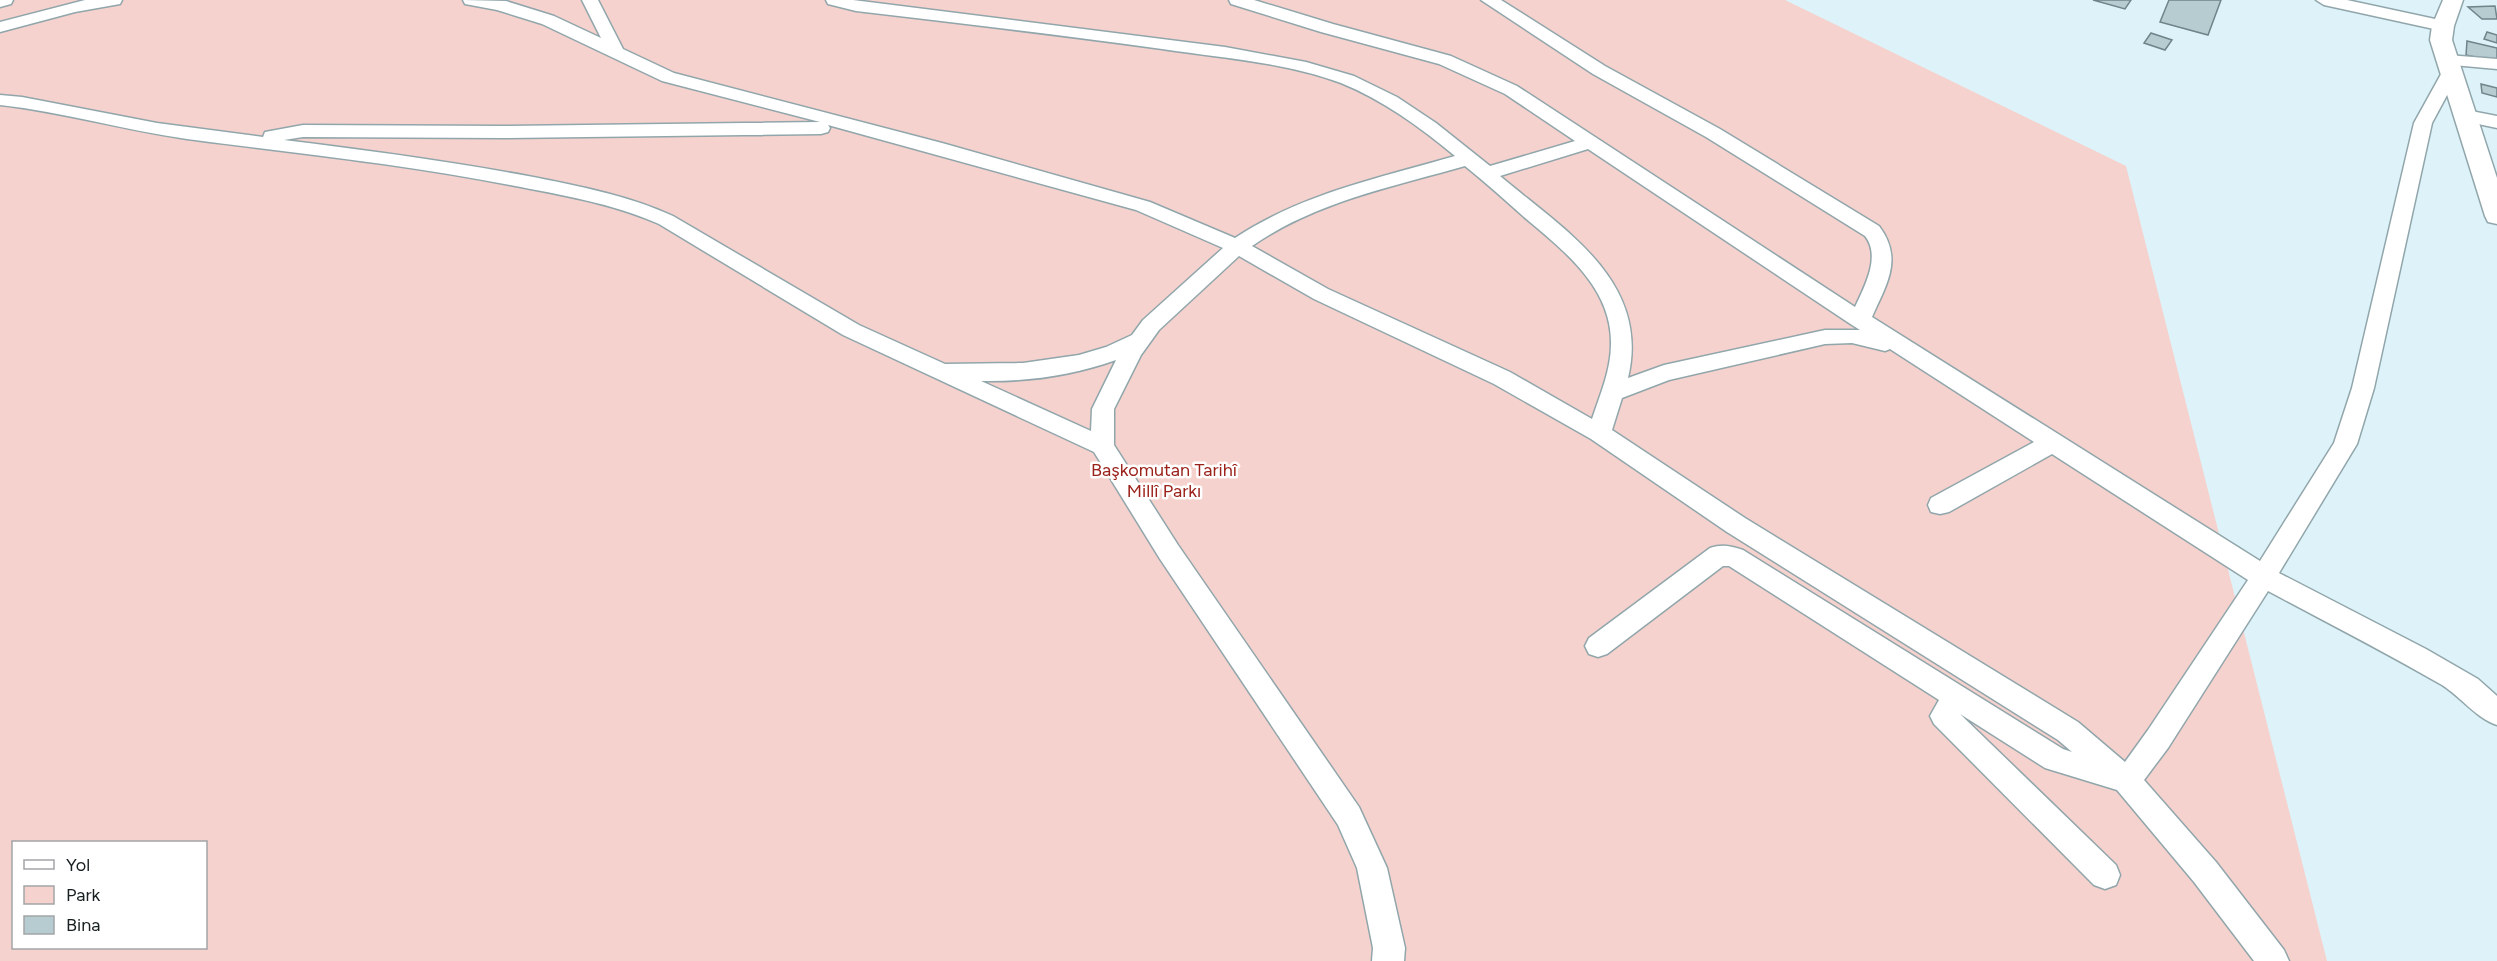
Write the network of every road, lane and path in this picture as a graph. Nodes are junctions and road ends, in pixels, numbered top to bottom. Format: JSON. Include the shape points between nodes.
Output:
{"nodes":[{"id":1,"x":5,"y":0,"type":"edge"},
{"id":2,"x":114,"y":0,"type":"edge"},
{"id":3,"x":471,"y":0,"type":"edge"},
{"id":4,"x":590,"y":0,"type":"edge"},
{"id":5,"x":834,"y":0,"type":"edge"},
{"id":6,"x":1237,"y":0,"type":"edge"},
{"id":7,"x":1489,"y":0,"type":"edge"},
{"id":8,"x":2324,"y":0,"type":"edge"},
{"id":9,"x":2453,"y":0,"type":"edge"},
{"id":10,"x":0,"y":2,"type":"edge"},
{"id":11,"x":2443,"y":26,"type":"junction"},
{"id":12,"x":0,"y":27,"type":"edge"},
{"id":13,"x":616,"y":52,"type":"junction"},
{"id":14,"x":2497,"y":64,"type":"edge"},
{"id":15,"x":2449,"y":65,"type":"junction"},
{"id":16,"x":0,"y":100,"type":"edge"},
{"id":17,"x":2466,"y":116,"type":"junction"},
{"id":18,"x":2497,"y":122,"type":"edge"},
{"id":19,"x":850,"y":127,"type":"junction"},
{"id":20,"x":246,"y":141,"type":"junction"},
{"id":21,"x":1592,"y":142,"type":"junction"},
{"id":22,"x":1476,"y":166,"type":"junction"},
{"id":23,"x":2495,"y":205,"type":"edge"},
{"id":24,"x":1237,"y":246,"type":"junction"},
{"id":25,"x":1860,"y":320,"type":"junction"},
{"id":26,"x":1140,"y":340,"type":"junction"},
{"id":27,"x":1916,"y":356,"type":"junction"},
{"id":28,"x":935,"y":369,"type":"junction"},
{"id":29,"x":1611,"y":393,"type":"junction"},
{"id":30,"x":1599,"y":433,"type":"junction"},
{"id":31,"x":2052,"y":443,"type":"junction"},
{"id":32,"x":1102,"y":446,"type":"junction"},
{"id":33,"x":1940,"y":505,"type":"dead end"},
{"id":34,"x":2264,"y":577,"type":"junction"},
{"id":35,"x":1598,"y":646,"type":"dead end"},
{"id":36,"x":1956,"y":697,"type":"junction"},
{"id":37,"x":2497,"y":713,"type":"edge"},
{"id":38,"x":2127,"y":781,"type":"junction"},
{"id":39,"x":2104,"y":875,"type":"dead end"},
{"id":40,"x":1388,"y":961,"type":"edge"},
{"id":41,"x":2273,"y":961,"type":"edge"}],
"edges":[{"from":1,"to":10,"type":"street"},
{"from":2,"to":12,"type":"street"},
{"from":3,"to":13,"type":"street","via":[[548,20]]},
{"from":4,"to":13,"type":"street"},
{"from":5,"to":22,"type":"street","via":[[856,6],[1205,50],[1309,68],[1372,90],[1419,120]]},
{"from":6,"to":21,"type":"street","via":[[1445,60],[1511,90]]},
{"from":7,"to":25,"type":"street","via":[[1599,70],[1713,133],[1872,231],[1881,243],[1882,258]]},
{"from":8,"to":11,"type":"street"},
{"from":9,"to":11,"type":"main road"},
{"from":11,"to":15,"type":"main road","via":[[2441,40]]},
{"from":13,"to":19,"type":"street","via":[[668,77]]},
{"from":14,"to":15,"type":"street"},
{"from":15,"to":17,"type":"main road"},
{"from":15,"to":34,"type":"street","via":[[2423,123],[2363,388],[2346,444]]},
{"from":16,"to":20,"type":"street"},
{"from":17,"to":18,"type":"street"},
{"from":17,"to":23,"type":"main road"},
{"from":19,"to":20,"type":"street","via":[[303,131]]},
{"from":19,"to":24,"type":"street","via":[[1143,206]]},
{"from":20,"to":28,"type":"street","via":[[385,157],[642,208],[851,330]]},
{"from":21,"to":22,"type":"street"},
{"from":21,"to":25,"type":"street"},
{"from":22,"to":24,"type":"street","via":[[1324,200],[1271,223]]},
{"from":22,"to":29,"type":"street","via":[[1576,252],[1612,296],[1622,341]]},
{"from":24,"to":26,"type":"street","via":[[1151,325]]},
{"from":24,"to":30,"type":"street","via":[[1321,294],[1502,378]]},
{"from":25,"to":27,"type":"street"},
{"from":26,"to":28,"type":"street","via":[[1099,358],[1062,366],[971,373]]},
{"from":26,"to":32,"type":"street","via":[[1103,409]]},
{"from":27,"to":29,"type":"street","via":[[1882,342],[1852,336],[1825,337],[1664,373]]},
{"from":27,"to":31,"type":"street"},
{"from":28,"to":32,"type":"street"},
{"from":29,"to":30,"type":"street"},
{"from":30,"to":38,"type":"street","via":[[1736,525],[2068,730]]},
{"from":31,"to":33,"type":"street"},
{"from":31,"to":34,"type":"street"},
{"from":32,"to":40,"type":"street","via":[[1169,552],[1349,816],[1375,878]]},
{"from":34,"to":37,"type":"street","via":[[2448,675]]},
{"from":34,"to":38,"type":"street"},
{"from":35,"to":36,"type":"street","via":[[1719,555],[1734,557]]},
{"from":36,"to":38,"type":"street","via":[[2055,759]]},
{"from":36,"to":39,"type":"street","via":[[1944,716]]},
{"from":38,"to":41,"type":"street","via":[[2205,872]]}]}
